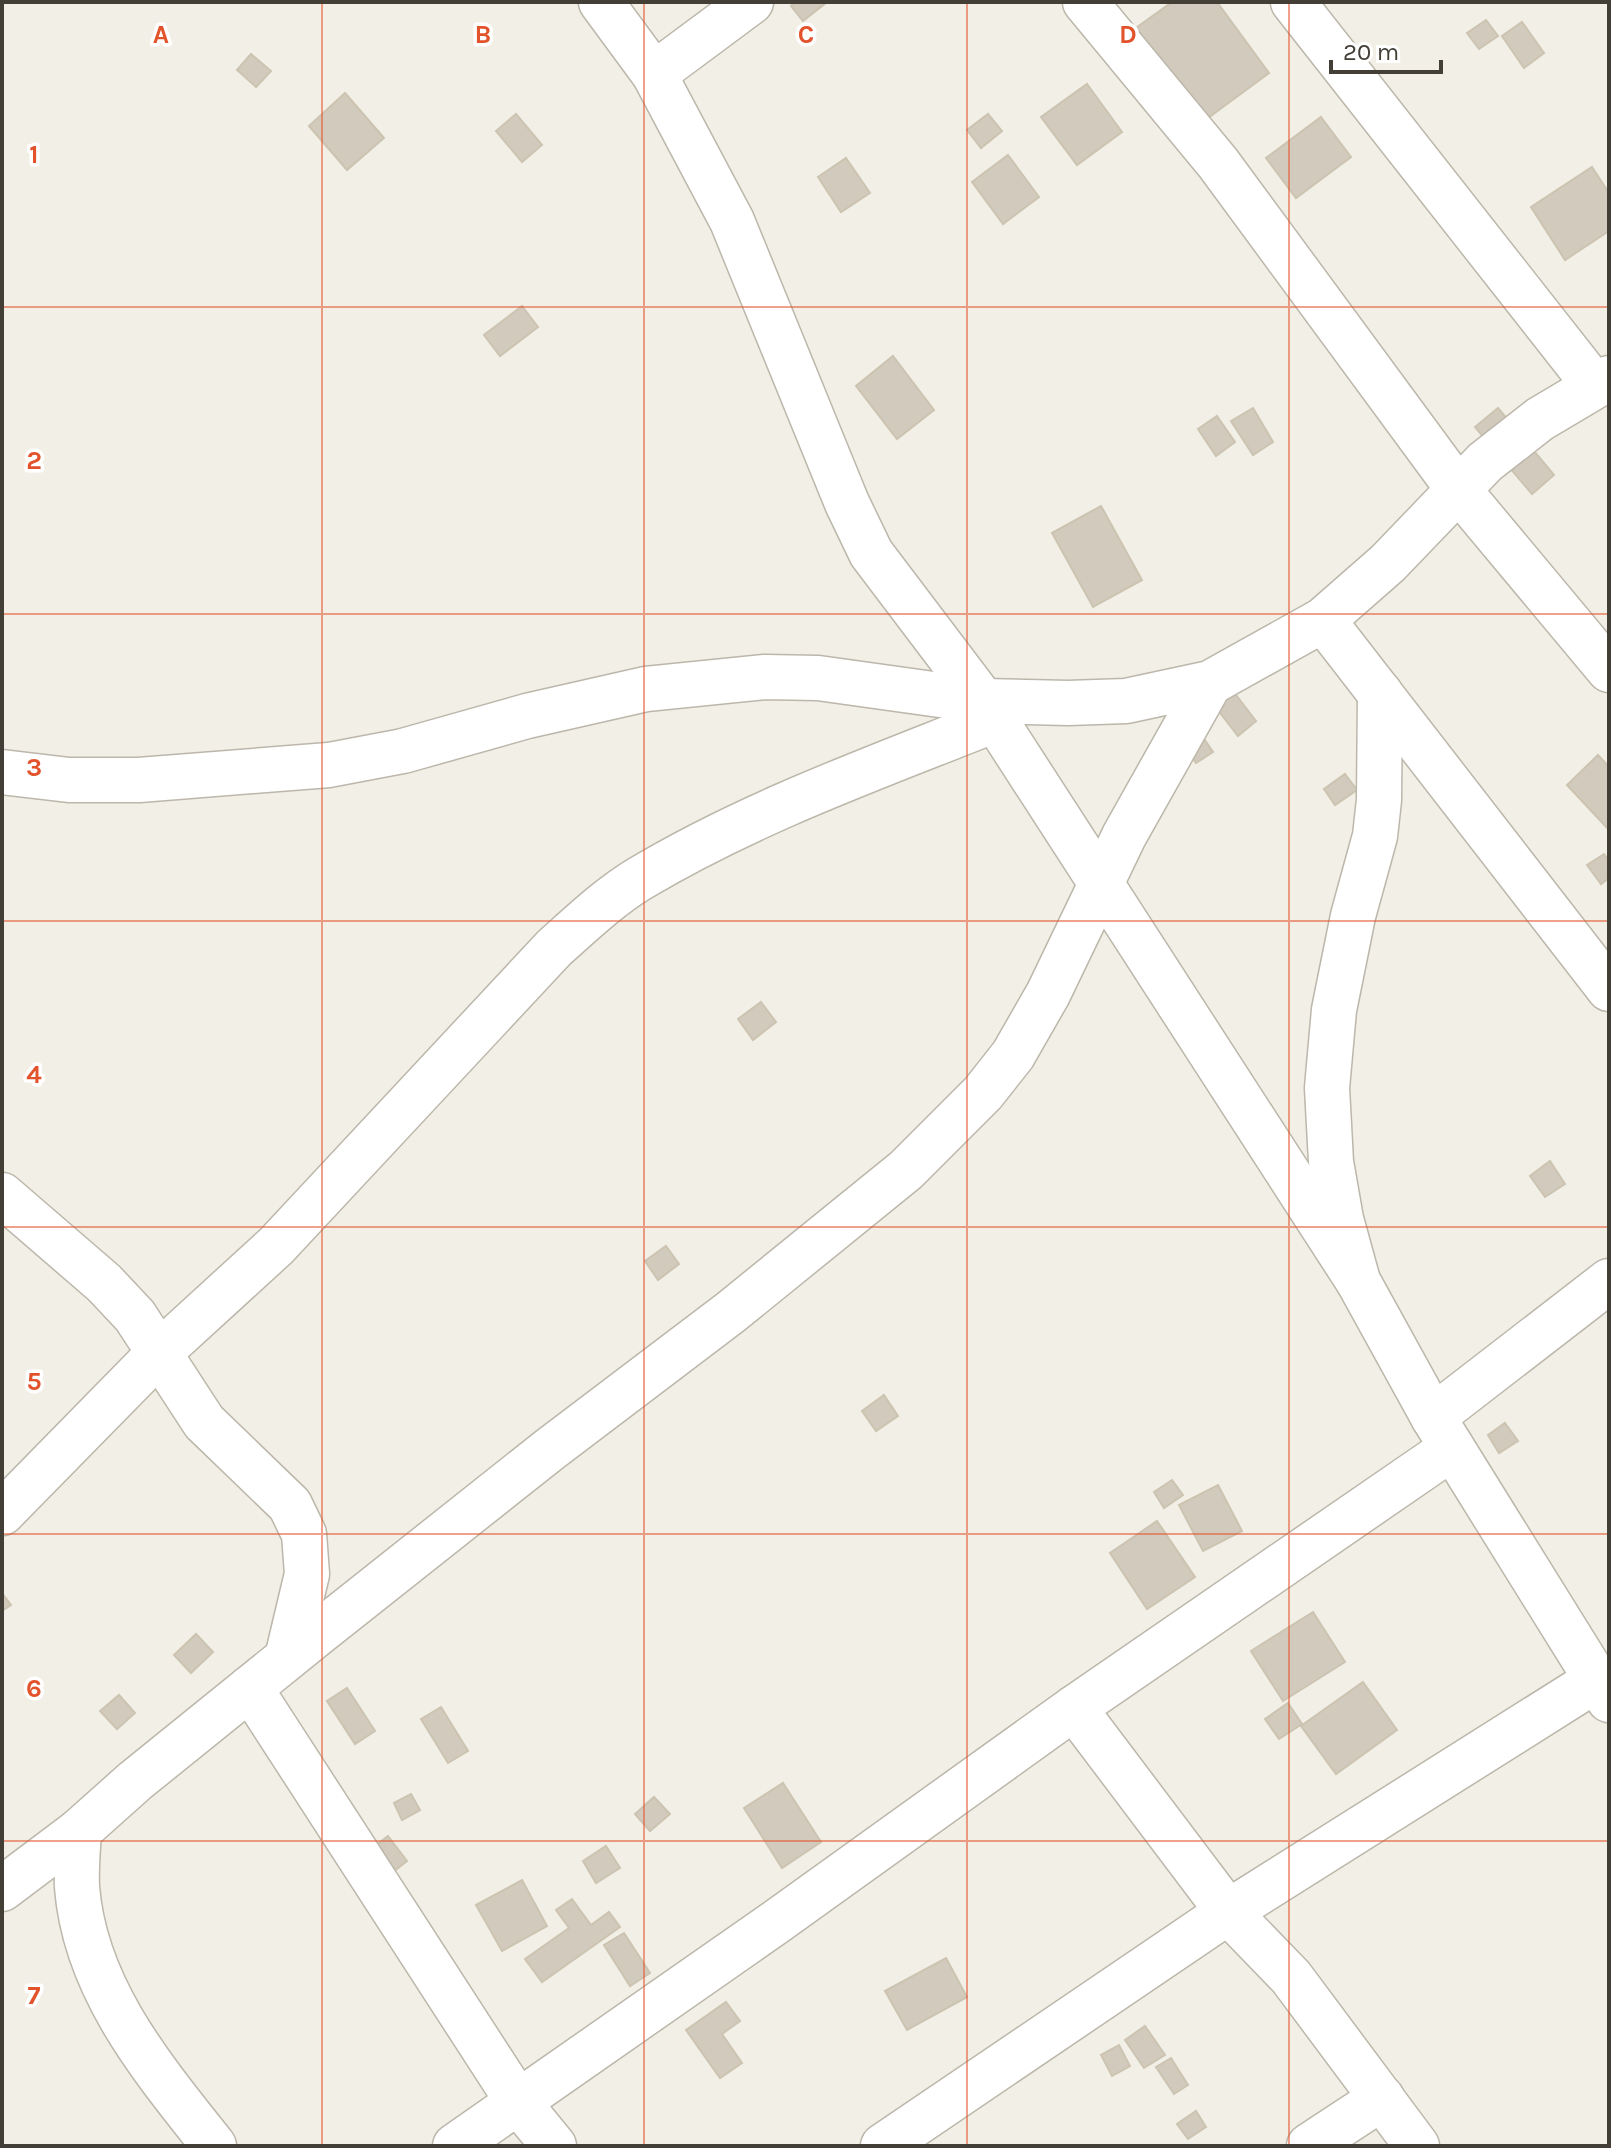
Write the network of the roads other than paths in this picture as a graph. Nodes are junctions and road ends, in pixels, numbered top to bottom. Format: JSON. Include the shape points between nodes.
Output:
{"nodes":[{"id":1,"x":601,"y":2,"type":"edge"},
{"id":2,"x":751,"y":2,"type":"edge"},
{"id":3,"x":1085,"y":2,"type":"edge"},
{"id":4,"x":1293,"y":2,"type":"edge"},
{"id":5,"x":654,"y":74,"type":"junction"},
{"id":6,"x":1602,"y":382,"type":"edge"},
{"id":7,"x":1458,"y":489,"type":"junction"},
{"id":8,"x":1323,"y":620,"type":"junction"},
{"id":9,"x":1609,"y":670,"type":"edge"},
{"id":10,"x":1210,"y":683,"type":"junction"},
{"id":11,"x":1380,"y":693,"type":"junction"},
{"id":12,"x":989,"y":710,"type":"junction"},
{"id":13,"x":2,"y":772,"type":"edge"},
{"id":14,"x":1101,"y":882,"type":"junction"},
{"id":15,"x":1609,"y":989,"type":"edge"},
{"id":16,"x":2,"y":1195,"type":"edge"},
{"id":17,"x":1358,"y":1281,"type":"junction"},
{"id":18,"x":1609,"y":1281,"type":"edge"},
{"id":19,"x":159,"y":1353,"type":"junction"},
{"id":20,"x":1443,"y":1432,"type":"junction"},
{"id":21,"x":2,"y":1513,"type":"edge"},
{"id":22,"x":287,"y":1658,"type":"junction"},
{"id":23,"x":250,"y":1688,"type":"junction"},
{"id":24,"x":1602,"y":1690,"type":"edge"},
{"id":25,"x":1074,"y":1708,"type":"junction"},
{"id":26,"x":79,"y":1831,"type":"junction"},
{"id":27,"x":2,"y":1889,"type":"edge"},
{"id":28,"x":1228,"y":1912,"type":"junction"},
{"id":29,"x":1382,"y":2098,"type":"junction"},
{"id":30,"x":518,"y":2102,"type":"junction"},
{"id":31,"x":214,"y":2146,"type":"edge"},
{"id":32,"x":455,"y":2146,"type":"edge"},
{"id":33,"x":554,"y":2146,"type":"edge"},
{"id":34,"x":883,"y":2146,"type":"edge"},
{"id":35,"x":1309,"y":2146,"type":"edge"},
{"id":36,"x":1417,"y":2146,"type":"edge"}],
"edges":[{"from":1,"to":5,"type":"street"},
{"from":2,"to":5,"type":"street"},
{"from":3,"to":7,"type":"street","via":[[1218,163]]},
{"from":4,"to":6,"type":"street"},
{"from":5,"to":12,"type":"street","via":[[732,221],[871,553]]},
{"from":6,"to":7,"type":"street","via":[[1540,419]]},
{"from":7,"to":8,"type":"street","via":[[1388,563]]},
{"from":7,"to":9,"type":"street"},
{"from":8,"to":10,"type":"street"},
{"from":8,"to":11,"type":"street"},
{"from":10,"to":12,"type":"street","via":[[1126,701]]},
{"from":10,"to":14,"type":"street"},
{"from":11,"to":15,"type":"street"},
{"from":11,"to":17,"type":"street","via":[[1375,836],[1334,1010],[1327,1088],[1331,1162]]},
{"from":12,"to":13,"type":"street","via":[[818,678],[765,677],[646,689],[329,765],[139,780],[69,780]]},
{"from":12,"to":14,"type":"street"},
{"from":12,"to":19,"type":"street","via":[[744,823],[638,880],[596,910],[554,948],[276,1246]]},
{"from":14,"to":17,"type":"street"},
{"from":14,"to":22,"type":"street","via":[[1013,1055],[906,1170]]},
{"from":16,"to":19,"type":"street","via":[[104,1283]]},
{"from":17,"to":20,"type":"street"},
{"from":18,"to":20,"type":"street"},
{"from":19,"to":21,"type":"street"},
{"from":19,"to":22,"type":"street","via":[[204,1422],[290,1505],[304,1534],[307,1574]]},
{"from":20,"to":24,"type":"street"},
{"from":20,"to":25,"type":"street"},
{"from":22,"to":23,"type":"street"},
{"from":23,"to":26,"type":"street"},
{"from":23,"to":30,"type":"street"},
{"from":24,"to":28,"type":"street"},
{"from":25,"to":28,"type":"street"},
{"from":25,"to":30,"type":"street"},
{"from":26,"to":27,"type":"street"},
{"from":26,"to":31,"type":"street","via":[[77,1886],[83,1923],[107,1995],[148,2063]]},
{"from":28,"to":29,"type":"street","via":[[1291,1977]]},
{"from":28,"to":34,"type":"street"},
{"from":29,"to":35,"type":"street"},
{"from":29,"to":36,"type":"street"},
{"from":30,"to":32,"type":"street"},
{"from":30,"to":33,"type":"street"}]}
